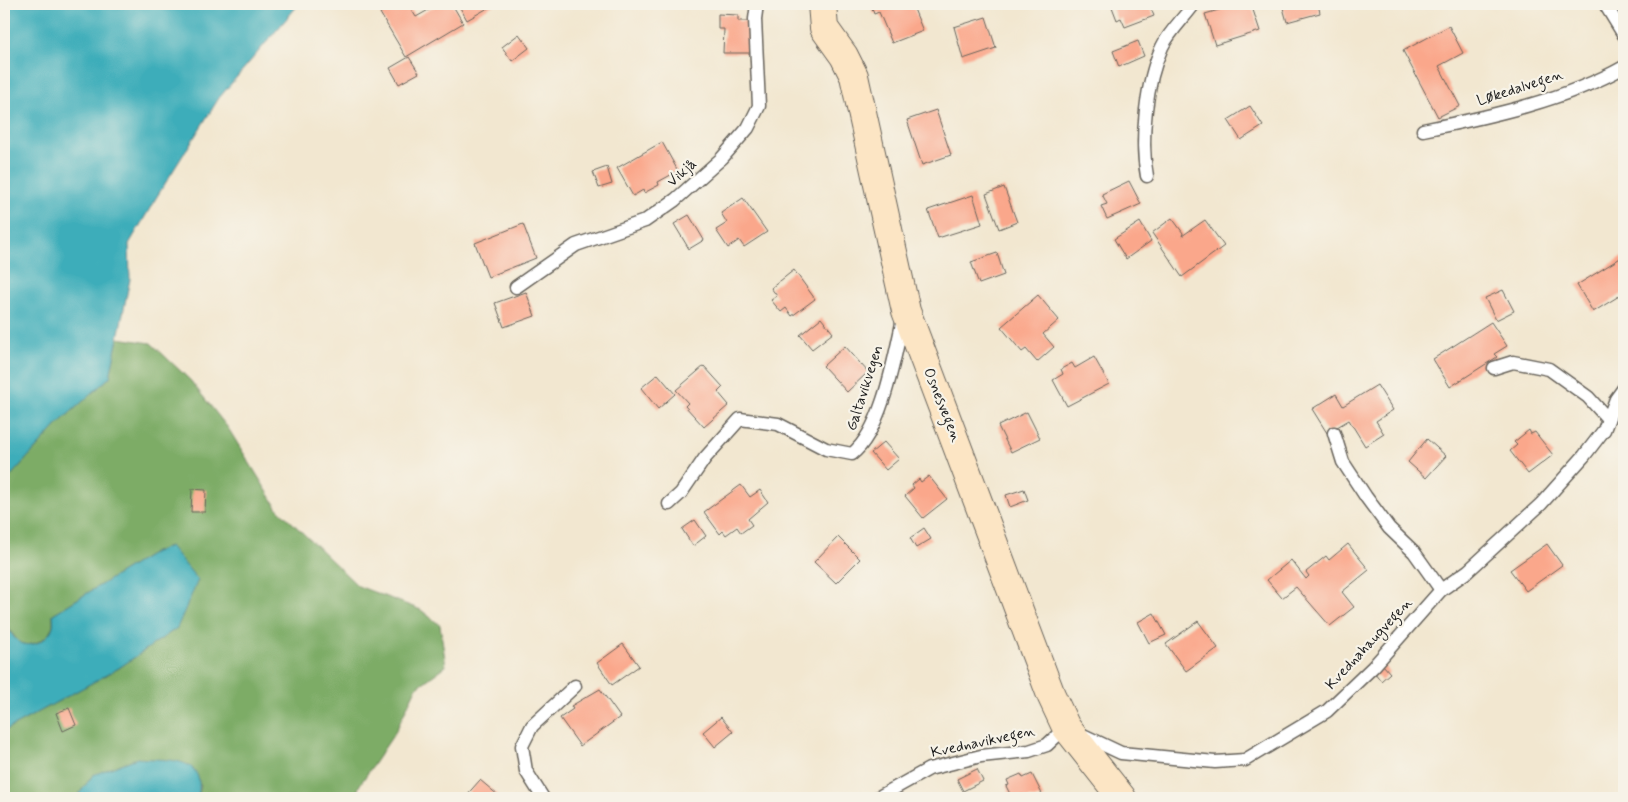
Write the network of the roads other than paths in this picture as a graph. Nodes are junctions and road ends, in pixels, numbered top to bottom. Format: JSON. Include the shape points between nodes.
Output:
{"nodes":[{"id":1,"x":757,"y":4,"type":"edge"},
{"id":2,"x":822,"y":4,"type":"edge"},
{"id":3,"x":1194,"y":4,"type":"edge"},
{"id":4,"x":1605,"y":4,"type":"edge"},
{"id":5,"x":1624,"y":35,"type":"edge"},
{"id":6,"x":1624,"y":67,"type":"edge"},
{"id":7,"x":1423,"y":130,"type":"dead end"},
{"id":8,"x":1147,"y":176,"type":"dead end"},
{"id":9,"x":516,"y":287,"type":"dead end"},
{"id":10,"x":906,"y":306,"type":"junction"},
{"id":11,"x":1494,"y":368,"type":"dead end"},
{"id":12,"x":1624,"y":388,"type":"edge"},
{"id":13,"x":1608,"y":419,"type":"junction"},
{"id":14,"x":1334,"y":432,"type":"dead end"},
{"id":15,"x":669,"y":504,"type":"dead end"},
{"id":16,"x":1441,"y":590,"type":"junction"},
{"id":17,"x":575,"y":686,"type":"dead end"},
{"id":18,"x":1066,"y":727,"type":"junction"},
{"id":19,"x":1112,"y":795,"type":"edge"},
{"id":20,"x":543,"y":798,"type":"edge"},
{"id":21,"x":877,"y":798,"type":"edge"}],
"edges":[{"from":1,"to":9,"type":"lane","name":"Vikjå","via":[[759,106],[748,128],[722,158],[676,200],[645,221],[576,246]]},
{"from":2,"to":10,"type":"street","name":"Osnesvegen","via":[[824,28],[854,76]]},
{"from":3,"to":8,"type":"lane","via":[[1162,47],[1154,72],[1143,154]]},
{"from":4,"to":5,"type":"lane"},
{"from":6,"to":7,"type":"lane","name":"Løkedalvegen","via":[[1554,96],[1491,116]]},
{"from":10,"to":15,"type":"lane","name":"Galtavikvegen","via":[[889,379],[874,423],[862,446],[852,454],[826,449],[778,424],[740,419]]},
{"from":10,"to":18,"type":"street","name":"Osnesvegen","via":[[921,353]]},
{"from":11,"to":13,"type":"lane","via":[[1514,362],[1550,369],[1588,397]]},
{"from":12,"to":13,"type":"lane","name":"Kvednahaugvegen"},
{"from":13,"to":16,"type":"lane","name":"Kvednahaugvegen","via":[[1604,430],[1584,456],[1541,504]]},
{"from":14,"to":16,"type":"lane","via":[[1343,462],[1366,497],[1389,528],[1414,552]]},
{"from":16,"to":18,"type":"lane","name":"Kvednahaugvegen","via":[[1373,667],[1327,711],[1245,760],[1215,762],[1120,753]]},
{"from":17,"to":20,"type":"lane","via":[[532,726],[522,746],[526,771]]},
{"from":18,"to":19,"type":"street","name":"Osnesvegen"},
{"from":18,"to":21,"type":"lane","name":"Kvednavikvegen","via":[[1047,745],[1029,752],[982,756],[929,769]]}]}
